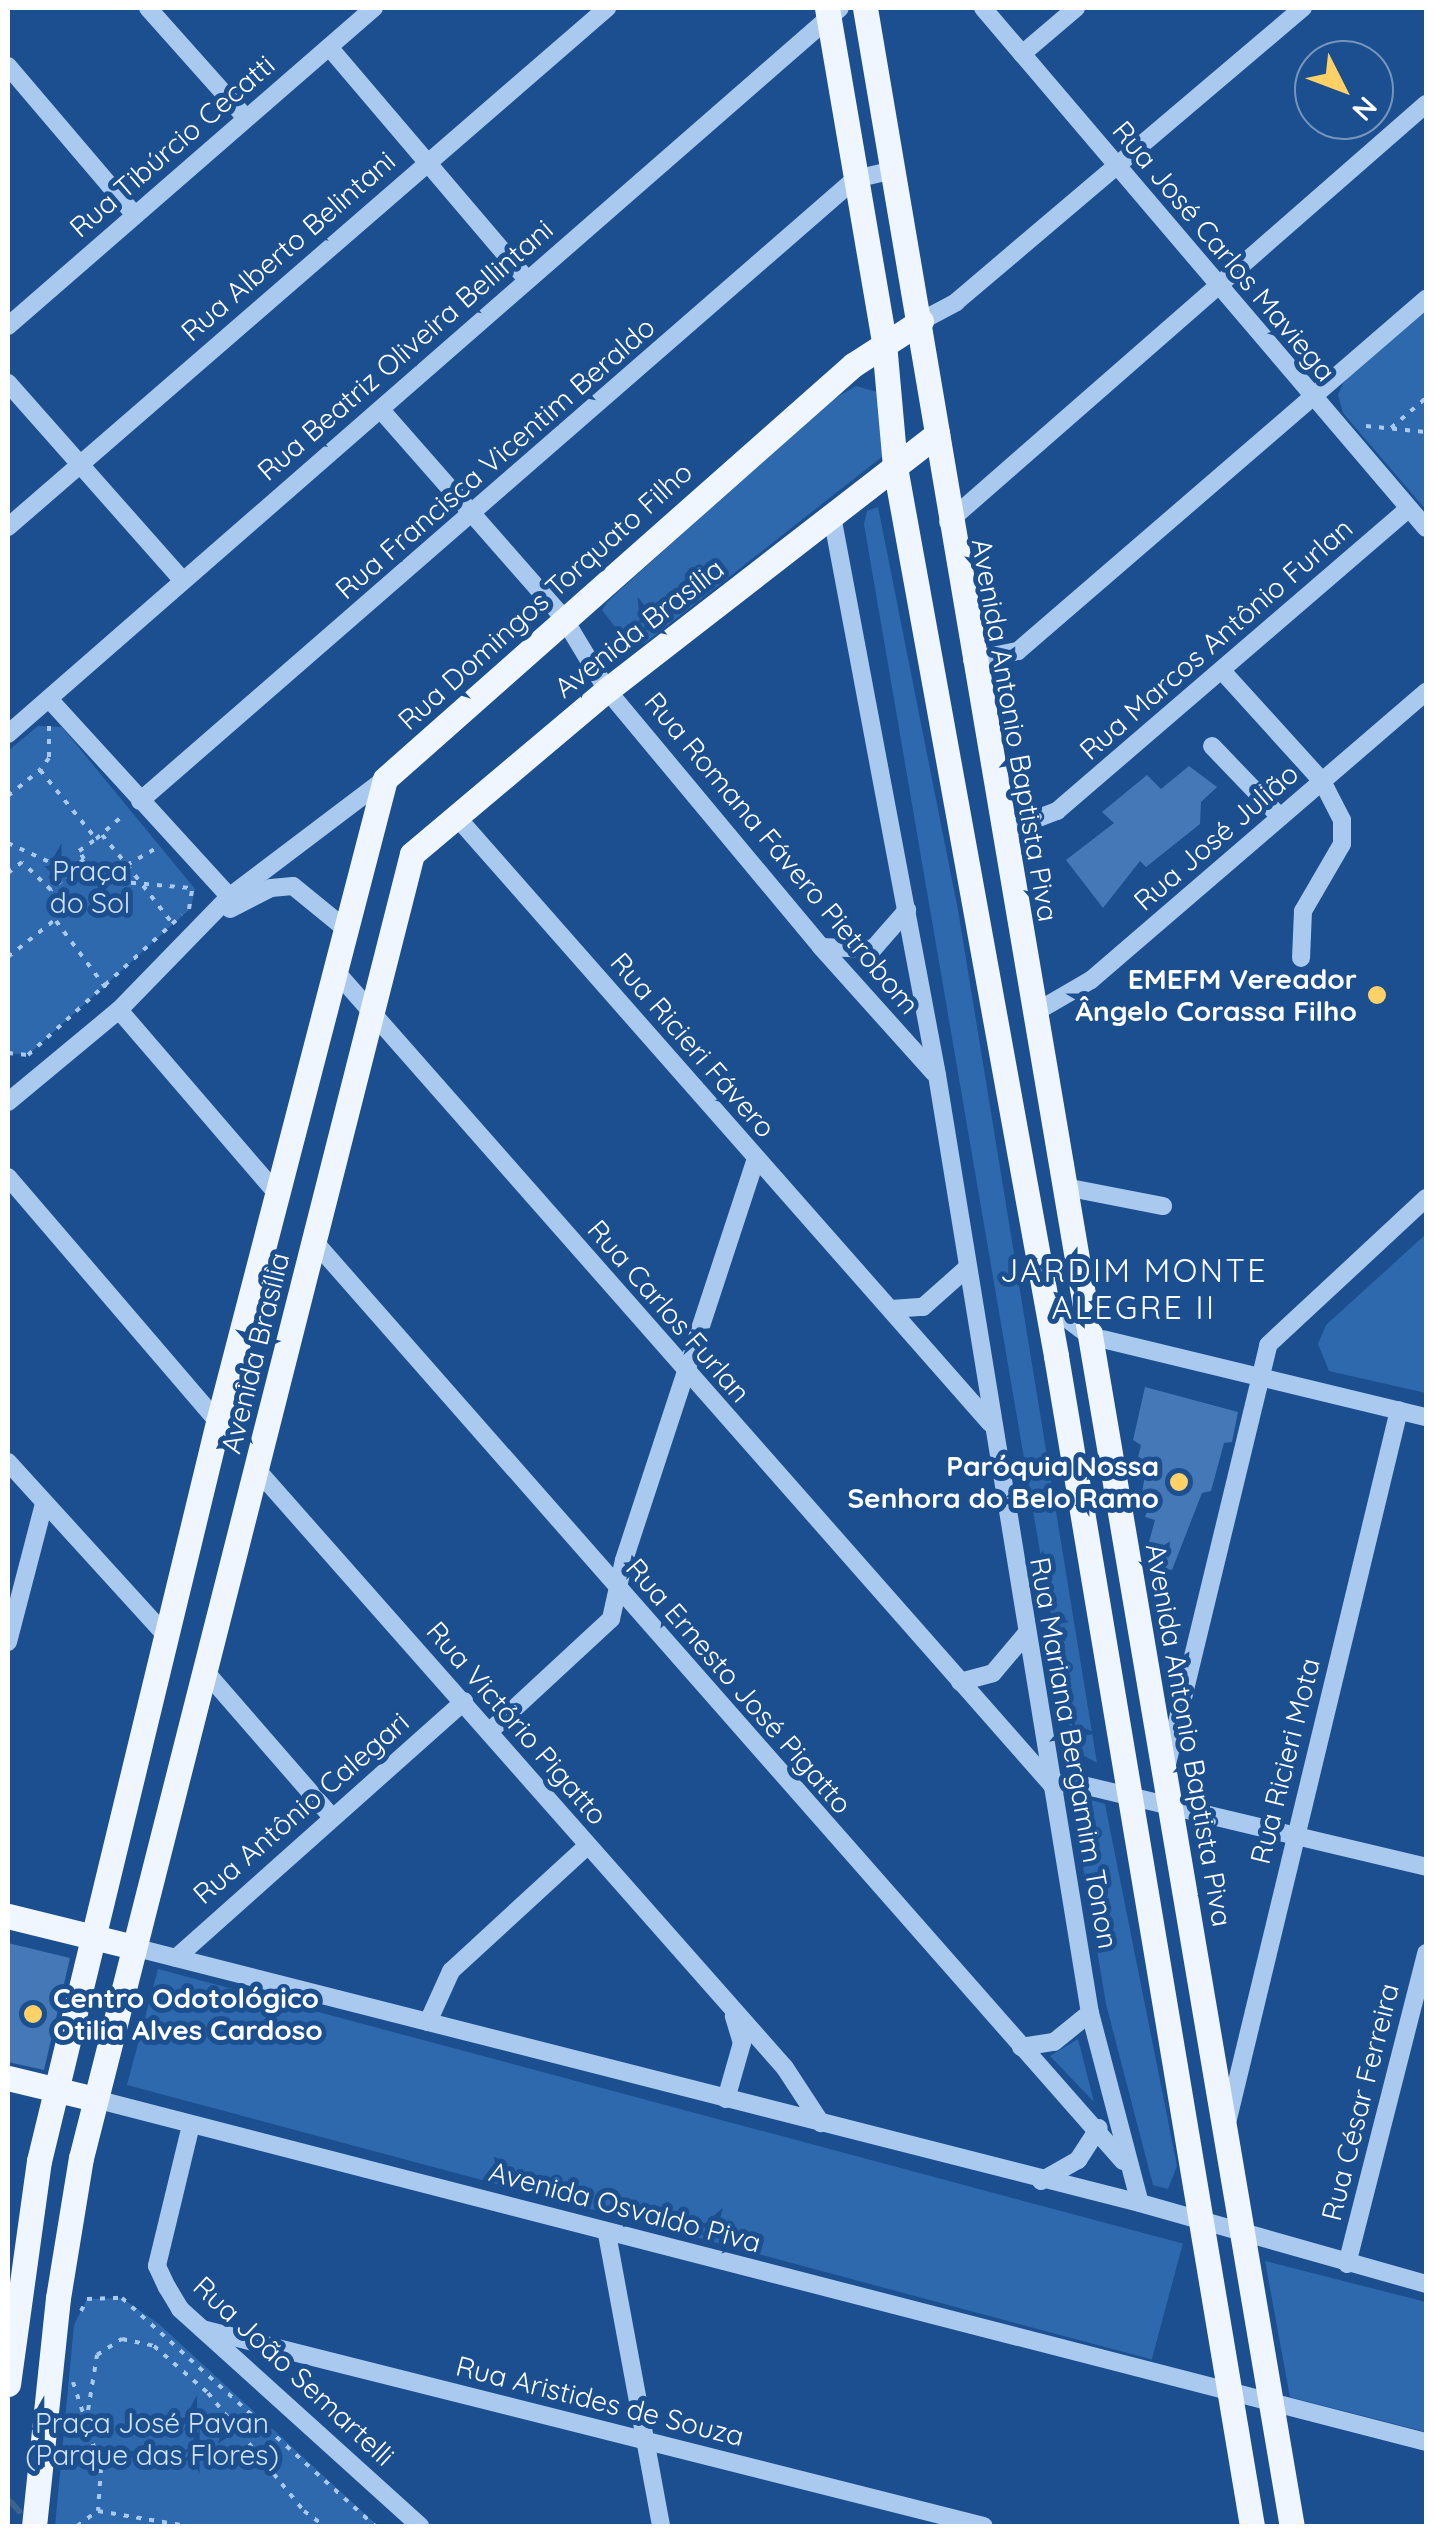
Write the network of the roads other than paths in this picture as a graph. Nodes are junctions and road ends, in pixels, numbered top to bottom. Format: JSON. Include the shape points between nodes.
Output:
{"nodes":[{"id":1,"x":148,"y":8,"type":"edge"},
{"id":2,"x":374,"y":8,"type":"edge"},
{"id":3,"x":607,"y":8,"type":"edge"},
{"id":4,"x":865,"y":8,"type":"edge"},
{"id":5,"x":983,"y":8,"type":"edge"},
{"id":6,"x":1076,"y":8,"type":"edge"},
{"id":7,"x":1303,"y":8,"type":"edge"},
{"id":8,"x":832,"y":11,"type":"edge"},
{"id":9,"x":353,"y":14,"type":"edge"},
{"id":10,"x":328,"y":46,"type":"junction"},
{"id":11,"x":1022,"y":54,"type":"junction"},
{"id":12,"x":8,"y":66,"type":"edge"},
{"id":13,"x":1426,"y":104,"type":"edge"},
{"id":14,"x":246,"y":118,"type":"junction"},
{"id":15,"x":426,"y":162,"type":"junction"},
{"id":16,"x":1115,"y":167,"type":"junction"},
{"id":17,"x":892,"y":170,"type":"junction"},
{"id":18,"x":855,"y":180,"type":"junction"},
{"id":19,"x":134,"y":214,"type":"junction"},
{"id":20,"x":527,"y":280,"type":"junction"},
{"id":21,"x":1216,"y":284,"type":"junction"},
{"id":22,"x":1426,"y":299,"type":"edge"},
{"id":23,"x":921,"y":321,"type":"junction"},
{"id":24,"x":8,"y":324,"type":"edge"},
{"id":25,"x":884,"y":343,"type":"junction"},
{"id":26,"x":8,"y":383,"type":"edge"},
{"id":27,"x":1312,"y":397,"type":"junction"},
{"id":28,"x":381,"y":410,"type":"junction"},
{"id":29,"x":938,"y":434,"type":"junction"},
{"id":30,"x":79,"y":466,"type":"junction"},
{"id":31,"x":896,"y":466,"type":"junction"},
{"id":32,"x":1409,"y":508,"type":"junction"},
{"id":33,"x":473,"y":514,"type":"junction"},
{"id":34,"x":832,"y":516,"type":"junction"},
{"id":35,"x":948,"y":522,"type":"junction"},
{"id":36,"x":8,"y":527,"type":"edge"},
{"id":37,"x":1426,"y":528,"type":"edge"},
{"id":38,"x":182,"y":580,"type":"junction"},
{"id":39,"x":562,"y":617,"type":"junction"},
{"id":40,"x":972,"y":660,"type":"junction"},
{"id":41,"x":1224,"y":673,"type":"junction"},
{"id":42,"x":607,"y":690,"type":"junction"},
{"id":43,"x":1426,"y":692,"type":"edge"},
{"id":44,"x":49,"y":699,"type":"junction"},
{"id":45,"x":8,"y":734,"type":"edge"},
{"id":46,"x":1212,"y":746,"type":"dead end"},
{"id":47,"x":384,"y":779,"type":"junction"},
{"id":48,"x":1322,"y":781,"type":"junction"},
{"id":49,"x":134,"y":806,"type":"junction"},
{"id":50,"x":455,"y":815,"type":"junction"},
{"id":51,"x":1280,"y":817,"type":"junction"},
{"id":52,"x":1002,"y":832,"type":"junction"},
{"id":53,"x":233,"y":901,"type":"junction"},
{"id":54,"x":908,"y":910,"type":"junction"},
{"id":55,"x":347,"y":930,"type":"junction"},
{"id":56,"x":821,"y":947,"type":"junction"},
{"id":57,"x":1302,"y":958,"type":"dead end"},
{"id":58,"x":338,"y":974,"type":"junction"},
{"id":59,"x":121,"y":1008,"type":"junction"},
{"id":60,"x":368,"y":1008,"type":"junction"},
{"id":61,"x":1034,"y":1013,"type":"junction"},
{"id":62,"x":936,"y":1075,"type":"junction"},
{"id":63,"x":10,"y":1095,"type":"edge"},
{"id":64,"x":1058,"y":1152,"type":"junction"},
{"id":65,"x":1020,"y":1156,"type":"junction"},
{"id":66,"x":756,"y":1159,"type":"junction"},
{"id":67,"x":8,"y":1176,"type":"edge"},
{"id":68,"x":1065,"y":1188,"type":"junction"},
{"id":69,"x":278,"y":1195,"type":"junction"},
{"id":70,"x":1426,"y":1198,"type":"edge"},
{"id":71,"x":1164,"y":1206,"type":"dead end"},
{"id":72,"x":314,"y":1240,"type":"junction"},
{"id":73,"x":967,"y":1268,"type":"junction"},
{"id":74,"x":1046,"y":1303,"type":"junction"},
{"id":75,"x":891,"y":1310,"type":"junction"},
{"id":76,"x":1090,"y":1336,"type":"junction"},
{"id":77,"x":1056,"y":1356,"type":"junction"},
{"id":78,"x":686,"y":1373,"type":"junction"},
{"id":79,"x":1263,"y":1375,"type":"junction"},
{"id":80,"x":1399,"y":1410,"type":"junction"},
{"id":81,"x":1426,"y":1417,"type":"edge"},
{"id":82,"x":218,"y":1422,"type":"junction"},
{"id":83,"x":991,"y":1424,"type":"junction"},
{"id":84,"x":8,"y":1462,"type":"edge"},
{"id":85,"x":258,"y":1472,"type":"junction"},
{"id":86,"x":44,"y":1504,"type":"junction"},
{"id":87,"x":617,"y":1589,"type":"junction"},
{"id":88,"x":1026,"y":1634,"type":"junction"},
{"id":89,"x":168,"y":1638,"type":"junction"},
{"id":90,"x":8,"y":1642,"type":"edge"},
{"id":91,"x":204,"y":1670,"type":"junction"},
{"id":92,"x":960,"y":1682,"type":"junction"},
{"id":93,"x":464,"y":1701,"type":"junction"},
{"id":94,"x":490,"y":1731,"type":"junction"},
{"id":95,"x":1166,"y":1769,"type":"junction"},
{"id":96,"x":1052,"y":1785,"type":"junction"},
{"id":97,"x":1127,"y":1796,"type":"junction"},
{"id":98,"x":1170,"y":1808,"type":"junction"},
{"id":99,"x":331,"y":1816,"type":"junction"},
{"id":100,"x":1296,"y":1832,"type":"junction"},
{"id":101,"x":587,"y":1846,"type":"junction"},
{"id":102,"x":1426,"y":1867,"type":"edge"},
{"id":103,"x":8,"y":1916,"type":"edge"},
{"id":104,"x":93,"y":1937,"type":"junction"},
{"id":105,"x":133,"y":1947,"type":"junction"},
{"id":106,"x":1426,"y":1953,"type":"edge"},
{"id":107,"x":176,"y":1958,"type":"junction"},
{"id":108,"x":733,"y":2011,"type":"junction"},
{"id":109,"x":1090,"y":2013,"type":"junction"},
{"id":110,"x":428,"y":2022,"type":"junction"},
{"id":111,"x":1022,"y":2047,"type":"junction"},
{"id":112,"x":8,"y":2078,"type":"edge"},
{"id":113,"x":56,"y":2090,"type":"junction"},
{"id":114,"x":1107,"y":2093,"type":"junction"},
{"id":115,"x":95,"y":2100,"type":"junction"},
{"id":116,"x":726,"y":2100,"type":"junction"},
{"id":117,"x":821,"y":2123,"type":"junction"},
{"id":118,"x":191,"y":2124,"type":"junction"},
{"id":119,"x":1226,"y":2125,"type":"junction"},
{"id":120,"x":1098,"y":2134,"type":"junction"},
{"id":121,"x":1127,"y":2165,"type":"junction"},
{"id":122,"x":1042,"y":2181,"type":"junction"},
{"id":123,"x":1140,"y":2203,"type":"junction"},
{"id":124,"x":1201,"y":2222,"type":"junction"},
{"id":125,"x":607,"y":2234,"type":"junction"},
{"id":126,"x":1240,"y":2235,"type":"junction"},
{"id":127,"x":1347,"y":2264,"type":"junction"},
{"id":128,"x":1426,"y":2284,"type":"edge"},
{"id":129,"x":202,"y":2329,"type":"junction"},
{"id":130,"x":8,"y":2384,"type":"edge"},
{"id":131,"x":1227,"y":2393,"type":"junction"},
{"id":132,"x":1269,"y":2402,"type":"junction"},
{"id":133,"x":642,"y":2441,"type":"junction"},
{"id":134,"x":1426,"y":2442,"type":"edge"},
{"id":135,"x":34,"y":2526,"type":"edge"},
{"id":136,"x":420,"y":2526,"type":"edge"},
{"id":137,"x":660,"y":2526,"type":"edge"},
{"id":138,"x":984,"y":2526,"type":"edge"},
{"id":139,"x":1252,"y":2526,"type":"edge"},
{"id":140,"x":1292,"y":2526,"type":"edge"}],
"edges":[{"from":1,"to":14,"type":"street"},
{"from":2,"to":9,"type":"street","name":"Rua Tibúrcio Cecatti"},
{"from":3,"to":15,"type":"street","name":"Rua Alberto Belintani"},
{"from":4,"to":17,"type":"main road","name":"Avenida Antonio Baptista Piva"},
{"from":5,"to":11,"type":"street","name":"Rua José Carlos Maviega"},
{"from":6,"to":11,"type":"street"},
{"from":7,"to":16,"type":"street"},
{"from":8,"to":18,"type":"main road"},
{"from":8,"to":20,"type":"street","name":"Rua Beatriz Oliveira Bellintani"},
{"from":9,"to":10,"type":"street","name":"Rua Tibúrcio Cecatti"},
{"from":10,"to":14,"type":"street","name":"Rua Tibúrcio Cecatti"},
{"from":10,"to":15,"type":"street"},
{"from":11,"to":16,"type":"street","name":"Rua José Carlos Maviega"},
{"from":12,"to":19,"type":"street"},
{"from":13,"to":21,"type":"street"},
{"from":14,"to":19,"type":"street","name":"Rua Tibúrcio Cecatti"},
{"from":15,"to":20,"type":"street"},
{"from":15,"to":30,"type":"street","name":"Rua Alberto Belintani"},
{"from":16,"to":21,"type":"street","name":"Rua José Carlos Maviega"},
{"from":16,"to":23,"type":"street","via":[[956,302]]},
{"from":17,"to":18,"type":"street","name":"Rua Francisca Vicentim Beraldo"},
{"from":17,"to":23,"type":"main road","name":"Avenida Antonio Baptista Piva"},
{"from":18,"to":25,"type":"main road"},
{"from":18,"to":33,"type":"street","name":"Rua Francisca Vicentim Beraldo"},
{"from":19,"to":24,"type":"street","name":"Rua Tibúrcio Cecatti"},
{"from":20,"to":28,"type":"street","name":"Rua Beatriz Oliveira Bellintani"},
{"from":21,"to":27,"type":"street","name":"Rua José Carlos Maviega"},
{"from":21,"to":35,"type":"street"},
{"from":22,"to":27,"type":"street"},
{"from":23,"to":25,"type":"main road","name":"Rua Domingos Torquato Filho"},
{"from":23,"to":29,"type":"main road","name":"Avenida Antonio Baptista Piva"},
{"from":25,"to":31,"type":"main road"},
{"from":25,"to":39,"type":"main road","name":"Rua Domingos Torquato Filho"},
{"from":26,"to":30,"type":"street"},
{"from":27,"to":32,"type":"street","name":"Rua José Carlos Maviega"},
{"from":27,"to":40,"type":"street","via":[[1018,651]]},
{"from":28,"to":33,"type":"street","name":"Rua Romana Fávero Pietrobom"},
{"from":28,"to":38,"type":"street","name":"Rua Beatriz Oliveira Bellintani"},
{"from":29,"to":31,"type":"main road","name":"Avenida Brasília"},
{"from":29,"to":35,"type":"main road","name":"Avenida Antonio Baptista Piva"},
{"from":30,"to":36,"type":"street","name":"Rua Alberto Belintani"},
{"from":30,"to":38,"type":"street"},
{"from":31,"to":34,"type":"main road","name":"Avenida Brasília"},
{"from":31,"to":65,"type":"main road"},
{"from":32,"to":37,"type":"street","name":"Rua José Carlos Maviega"},
{"from":32,"to":41,"type":"street","name":"Rua Marcos Antônio Furlan"},
{"from":33,"to":39,"type":"street","name":"Rua Romana Fávero Pietrobom"},
{"from":33,"to":49,"type":"street","name":"Rua Francisca Vicentim Beraldo"},
{"from":34,"to":42,"type":"main road","name":"Avenida Brasília"},
{"from":34,"to":54,"type":"street","name":"Rua Mariana Bergamim Tonon"},
{"from":35,"to":40,"type":"main road","name":"Avenida Antonio Baptista Piva"},
{"from":38,"to":44,"type":"street","name":"Rua Beatriz Oliveira Bellintani"},
{"from":39,"to":42,"type":"street","name":"Rua Romana Fávero Pietrobom"},
{"from":39,"to":47,"type":"main road","name":"Rua Domingos Torquato Filho"},
{"from":40,"to":52,"type":"main road","name":"Avenida Antonio Baptista Piva"},
{"from":41,"to":48,"type":"street"},
{"from":41,"to":52,"type":"street","name":"Rua Marcos Antônio Furlan","via":[[1057,811]]},
{"from":42,"to":50,"type":"main road","name":"Avenida Brasília"},
{"from":42,"to":56,"type":"street","name":"Rua Romana Fávero Pietrobom"},
{"from":43,"to":48,"type":"street","name":"Rua José Julião"},
{"from":44,"to":45,"type":"street","name":"Rua Beatriz Oliveira Bellintani"},
{"from":44,"to":49,"type":"street"},
{"from":46,"to":51,"type":"street"},
{"from":47,"to":53,"type":"street","name":"Rua Domingos Torquato Filho"},
{"from":47,"to":55,"type":"main road","name":"Avenida Brasília"},
{"from":48,"to":51,"type":"street","name":"Rua José Julião"},
{"from":48,"to":57,"type":"street","via":[[1344,834],[1304,911],[1298,934]]},
{"from":49,"to":53,"type":"street"},
{"from":50,"to":60,"type":"main road","name":"Avenida Brasília","via":[[412,854]]},
{"from":50,"to":66,"type":"street","name":"Rua Ricieri Fávero"},
{"from":51,"to":61,"type":"street","name":"Rua José Julião","via":[[1091,980]]},
{"from":52,"to":61,"type":"main road","name":"Avenida Antonio Baptista Piva"},
{"from":53,"to":55,"type":"street","name":"Rua Domingos Torquato Filho","via":[[293,886]]},
{"from":53,"to":59,"type":"street","name":"Rua Domingos Torquato Filho"},
{"from":54,"to":56,"type":"street","via":[[873,949]]},
{"from":54,"to":62,"type":"street","name":"Rua Mariana Bergamim Tonon"},
{"from":55,"to":58,"type":"main road","name":"Avenida Brasília"},
{"from":56,"to":62,"type":"street","name":"Rua Romana Fávero Pietrobom"},
{"from":58,"to":60,"type":"street","name":"Rua Carlos Furlan"},
{"from":58,"to":69,"type":"main road","name":"Avenida Brasília"},
{"from":59,"to":63,"type":"street","name":"Rua Domingos Torquato Filho"},
{"from":59,"to":69,"type":"street"},
{"from":60,"to":72,"type":"main road","name":"Avenida Brasília"},
{"from":60,"to":78,"type":"street","name":"Rua Carlos Furlan"},
{"from":61,"to":64,"type":"main road","name":"Avenida Antonio Baptista Piva"},
{"from":62,"to":73,"type":"street","name":"Rua Mariana Bergamim Tonon"},
{"from":64,"to":65,"type":"main road","via":[[1045,1162]]},
{"from":64,"to":68,"type":"main road","name":"Avenida Antonio Baptista Piva"},
{"from":65,"to":74,"type":"main road"},
{"from":66,"to":75,"type":"street","name":"Rua Ricieri Fávero"},
{"from":66,"to":78,"type":"street"},
{"from":67,"to":82,"type":"street"},
{"from":68,"to":71,"type":"street"},
{"from":68,"to":76,"type":"main road","name":"Avenida Antonio Baptista Piva"},
{"from":69,"to":82,"type":"main road","name":"Avenida Brasília"},
{"from":70,"to":79,"type":"street","via":[[1268,1345]]},
{"from":72,"to":85,"type":"main road","name":"Avenida Brasília"},
{"from":72,"to":87,"type":"street","name":"Rua Ernesto José Pigatto"},
{"from":73,"to":75,"type":"street","via":[[923,1307]]},
{"from":73,"to":83,"type":"street","name":"Rua Mariana Bergamim Tonon"},
{"from":74,"to":76,"type":"street"},
{"from":74,"to":77,"type":"main road"},
{"from":75,"to":83,"type":"street","name":"Rua Ricieri Fávero"},
{"from":76,"to":77,"type":"street"},
{"from":76,"to":79,"type":"street"},
{"from":76,"to":95,"type":"main road","name":"Avenida Antonio Baptista Piva"},
{"from":77,"to":97,"type":"main road"},
{"from":78,"to":87,"type":"street"},
{"from":78,"to":92,"type":"street","name":"Rua Carlos Furlan"},
{"from":79,"to":80,"type":"street"},
{"from":79,"to":95,"type":"street"},
{"from":80,"to":81,"type":"street"},
{"from":80,"to":100,"type":"street","name":"Rua Ricieri Mota"},
{"from":82,"to":89,"type":"main road","name":"Avenida Brasília"},
{"from":83,"to":88,"type":"street","name":"Rua Mariana Bergamim Tonon"},
{"from":84,"to":86,"type":"street"},
{"from":85,"to":91,"type":"main road","name":"Avenida Brasília"},
{"from":85,"to":93,"type":"street","name":"Rua Victório Pigatto"},
{"from":86,"to":89,"type":"street"},
{"from":86,"to":90,"type":"street"},
{"from":87,"to":94,"type":"street","via":[[610,1619]]},
{"from":87,"to":111,"type":"street","name":"Rua Ernesto José Pigatto"},
{"from":88,"to":92,"type":"street","via":[[993,1672]]},
{"from":88,"to":96,"type":"street","name":"Rua Mariana Bergamim Tonon"},
{"from":89,"to":104,"type":"main road","name":"Avenida Brasília"},
{"from":91,"to":99,"type":"street"},
{"from":91,"to":105,"type":"main road","name":"Avenida Brasília"},
{"from":92,"to":96,"type":"street","name":"Rua Carlos Furlan"},
{"from":93,"to":94,"type":"street","name":"Rua Victório Pigatto"},
{"from":93,"to":99,"type":"street","name":"Rua Antônio Calegari"},
{"from":94,"to":101,"type":"street","name":"Rua Victório Pigatto"},
{"from":95,"to":98,"type":"main road","name":"Avenida Antonio Baptista Piva"},
{"from":96,"to":97,"type":"street","via":[[1070,1782]]},
{"from":96,"to":109,"type":"street","name":"Rua Mariana Bergamim Tonon"},
{"from":97,"to":98,"type":"street"},
{"from":97,"to":124,"type":"main road"},
{"from":98,"to":100,"type":"street"},
{"from":98,"to":119,"type":"main road","name":"Avenida Antonio Baptista Piva"},
{"from":99,"to":107,"type":"street","name":"Rua Antônio Calegari"},
{"from":100,"to":102,"type":"street"},
{"from":100,"to":119,"type":"street","name":"Rua Ricieri Mota"},
{"from":101,"to":108,"type":"street","name":"Rua Victório Pigatto"},
{"from":101,"to":110,"type":"street","via":[[451,1971]]},
{"from":103,"to":104,"type":"main road"},
{"from":104,"to":105,"type":"main road"},
{"from":104,"to":113,"type":"main road","name":"Avenida Brasília"},
{"from":105,"to":107,"type":"street"},
{"from":105,"to":115,"type":"main road","name":"Avenida Brasília"},
{"from":106,"to":127,"type":"street","name":"Rua César Ferreira"},
{"from":107,"to":110,"type":"street"},
{"from":108,"to":116,"type":"street","via":[[742,2043]]},
{"from":108,"to":117,"type":"street","name":"Rua Victório Pigatto","via":[[799,2085]]},
{"from":109,"to":111,"type":"street","via":[[1054,2042]]},
{"from":109,"to":114,"type":"street","name":"Rua Mariana Bergamim Tonon"},
{"from":110,"to":116,"type":"street"},
{"from":111,"to":120,"type":"street","name":"Rua Ernesto José Pigatto"},
{"from":112,"to":113,"type":"main road","name":"Avenida Osvaldo Piva"},
{"from":113,"to":115,"type":"main road","name":"Avenida Osvaldo Piva"},
{"from":113,"to":130,"type":"main road","name":"Avenida Brasília","via":[[39,2161]]},
{"from":114,"to":120,"type":"street","name":"Rua Mariana Bergamim Tonon"},
{"from":114,"to":121,"type":"street","name":"Rua Mariana Bergamim Tonon"},
{"from":115,"to":118,"type":"street","name":"Avenida Osvaldo Piva"},
{"from":115,"to":135,"type":"main road","name":"Avenida Brasília","via":[[58,2298]]},
{"from":116,"to":117,"type":"street"},
{"from":117,"to":122,"type":"street"},
{"from":118,"to":125,"type":"street","name":"Avenida Osvaldo Piva"},
{"from":118,"to":129,"type":"street","name":"Rua João Semartelli","via":[[157,2266],[180,2309]]},
{"from":119,"to":126,"type":"main road","name":"Avenida Antonio Baptista Piva"},
{"from":120,"to":121,"type":"street","name":"Rua Ernesto José Pigatto"},
{"from":120,"to":122,"type":"street","name":"Rua Mariana Bergamim Tonon","via":[[1065,2171]]},
{"from":121,"to":123,"type":"street","name":"Rua Mariana Bergamim Tonon"},
{"from":122,"to":123,"type":"street"},
{"from":123,"to":124,"type":"street"},
{"from":124,"to":126,"type":"street"},
{"from":124,"to":131,"type":"main road"},
{"from":125,"to":131,"type":"street","name":"Avenida Osvaldo Piva"},
{"from":125,"to":133,"type":"street"},
{"from":126,"to":127,"type":"street"},
{"from":126,"to":132,"type":"main road","name":"Avenida Antonio Baptista Piva"},
{"from":127,"to":128,"type":"street"},
{"from":129,"to":133,"type":"street","name":"Rua Aristides de Souza"},
{"from":129,"to":136,"type":"street","name":"Rua João Semartelli"},
{"from":131,"to":132,"type":"street","name":"Avenida Osvaldo Piva"},
{"from":131,"to":139,"type":"main road"},
{"from":132,"to":134,"type":"street"},
{"from":132,"to":140,"type":"main road","name":"Avenida Antonio Baptista Piva"},
{"from":133,"to":137,"type":"street"},
{"from":133,"to":138,"type":"street","name":"Rua Aristides de Souza"}]}
